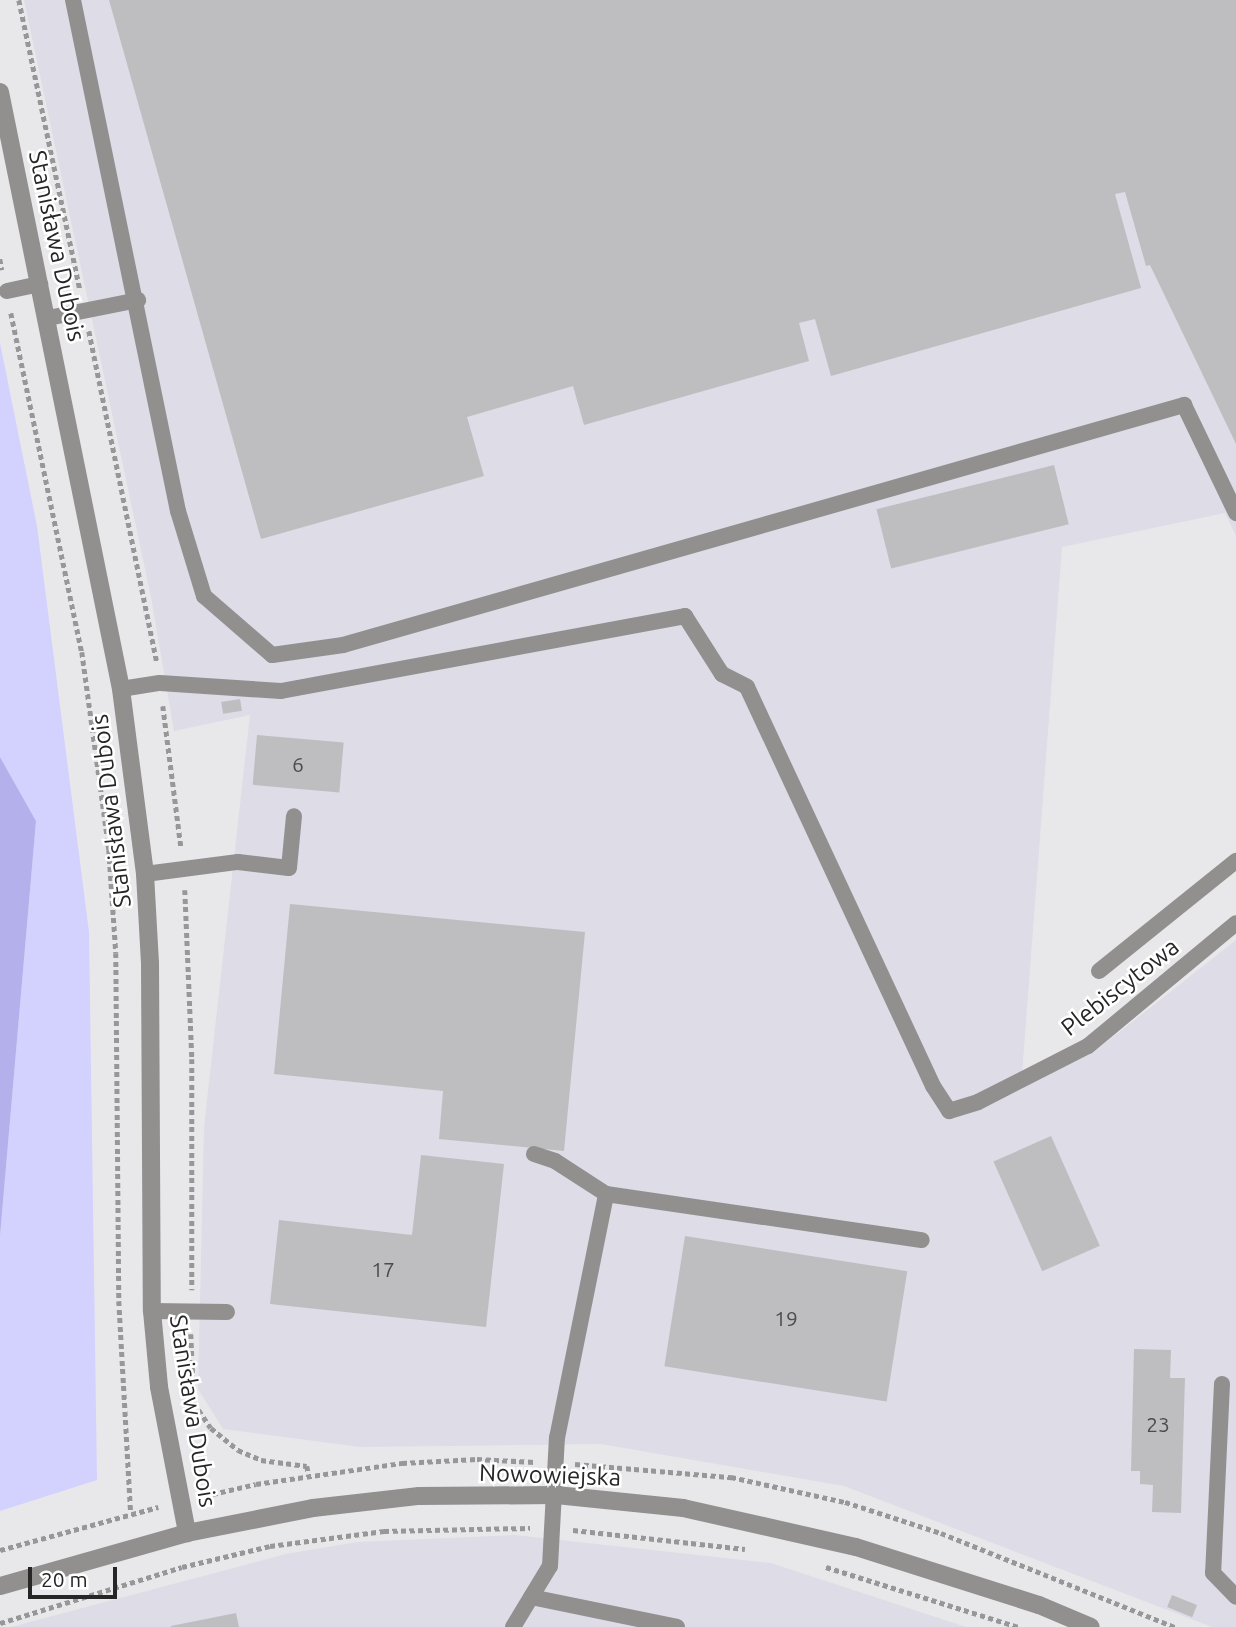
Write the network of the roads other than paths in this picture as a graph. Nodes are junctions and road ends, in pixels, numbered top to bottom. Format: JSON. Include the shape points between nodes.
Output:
{"nodes":[{"id":1,"x":73,"y":0,"type":"edge"},
{"id":2,"x":0,"y":92,"type":"edge"},
{"id":3,"x":40,"y":284,"type":"junction"},
{"id":4,"x":7,"y":291,"type":"road end"},
{"id":5,"x":138,"y":300,"type":"junction"},
{"id":6,"x":47,"y":318,"type":"junction"},
{"id":7,"x":1236,"y":513,"type":"edge"},
{"id":8,"x":121,"y":689,"type":"junction"},
{"id":9,"x":294,"y":816,"type":"dead end"},
{"id":10,"x":1236,"y":860,"type":"edge"},
{"id":11,"x":145,"y":874,"type":"junction"},
{"id":12,"x":1236,"y":923,"type":"edge"},
{"id":13,"x":1099,"y":971,"type":"dead end"},
{"id":14,"x":534,"y":1153,"type":"dead end"},
{"id":15,"x":606,"y":1194,"type":"junction"},
{"id":16,"x":922,"y":1240,"type":"dead end"},
{"id":17,"x":152,"y":1311,"type":"junction"},
{"id":18,"x":227,"y":1311,"type":"dead end"},
{"id":19,"x":1222,"y":1384,"type":"dead end"},
{"id":20,"x":556,"y":1495,"type":"junction"},
{"id":21,"x":187,"y":1533,"type":"junction"},
{"id":22,"x":0,"y":1586,"type":"edge"},
{"id":23,"x":531,"y":1597,"type":"junction"},
{"id":24,"x":1236,"y":1597,"type":"edge"},
{"id":25,"x":513,"y":1627,"type":"edge"},
{"id":26,"x":677,"y":1627,"type":"edge"},
{"id":27,"x":1091,"y":1627,"type":"edge"}],
"edges":[{"from":1,"to":5,"type":"lane"},
{"from":2,"to":3,"type":"street","name":"Stanisława Dubois"},
{"from":3,"to":4,"type":"lane"},
{"from":3,"to":6,"type":"street","name":"Stanisława Dubois"},
{"from":5,"to":6,"type":"lane"},
{"from":5,"to":7,"type":"lane","via":[[178,511],[204,596],[272,654],[343,645],[1184,405]]},
{"from":6,"to":8,"type":"street","name":"Stanisława Dubois"},
{"from":8,"to":11,"type":"street","name":"Stanisława Dubois"},
{"from":8,"to":12,"type":"lane","name":"Plebiscytowa","via":[[160,683],[281,691],[685,616],[722,674],[747,687],[927,1074],[949,1111],[978,1102],[1087,1046]]},
{"from":9,"to":11,"type":"lane","via":[[289,868],[238,862]]},
{"from":10,"to":13,"type":"lane"},
{"from":11,"to":17,"type":"street","name":"Stanisława Dubois","via":[[153,1113]]},
{"from":14,"to":15,"type":"lane"},
{"from":15,"to":16,"type":"lane"},
{"from":15,"to":20,"type":"lane","via":[[556,1438]]},
{"from":17,"to":18,"type":"lane"},
{"from":17,"to":21,"type":"street","name":"Stanisława Dubois","via":[[159,1387]]},
{"from":19,"to":24,"type":"lane","via":[[1213,1573]]},
{"from":20,"to":21,"type":"street","name":"Nowowiejska","via":[[419,1496],[313,1508]]},
{"from":20,"to":23,"type":"lane","via":[[550,1566]]},
{"from":20,"to":27,"type":"street","name":"Nowowiejska","via":[[683,1508],[856,1547]]},
{"from":21,"to":22,"type":"street","name":"Nowowiejska"},
{"from":23,"to":25,"type":"lane"},
{"from":23,"to":26,"type":"lane"}]}
